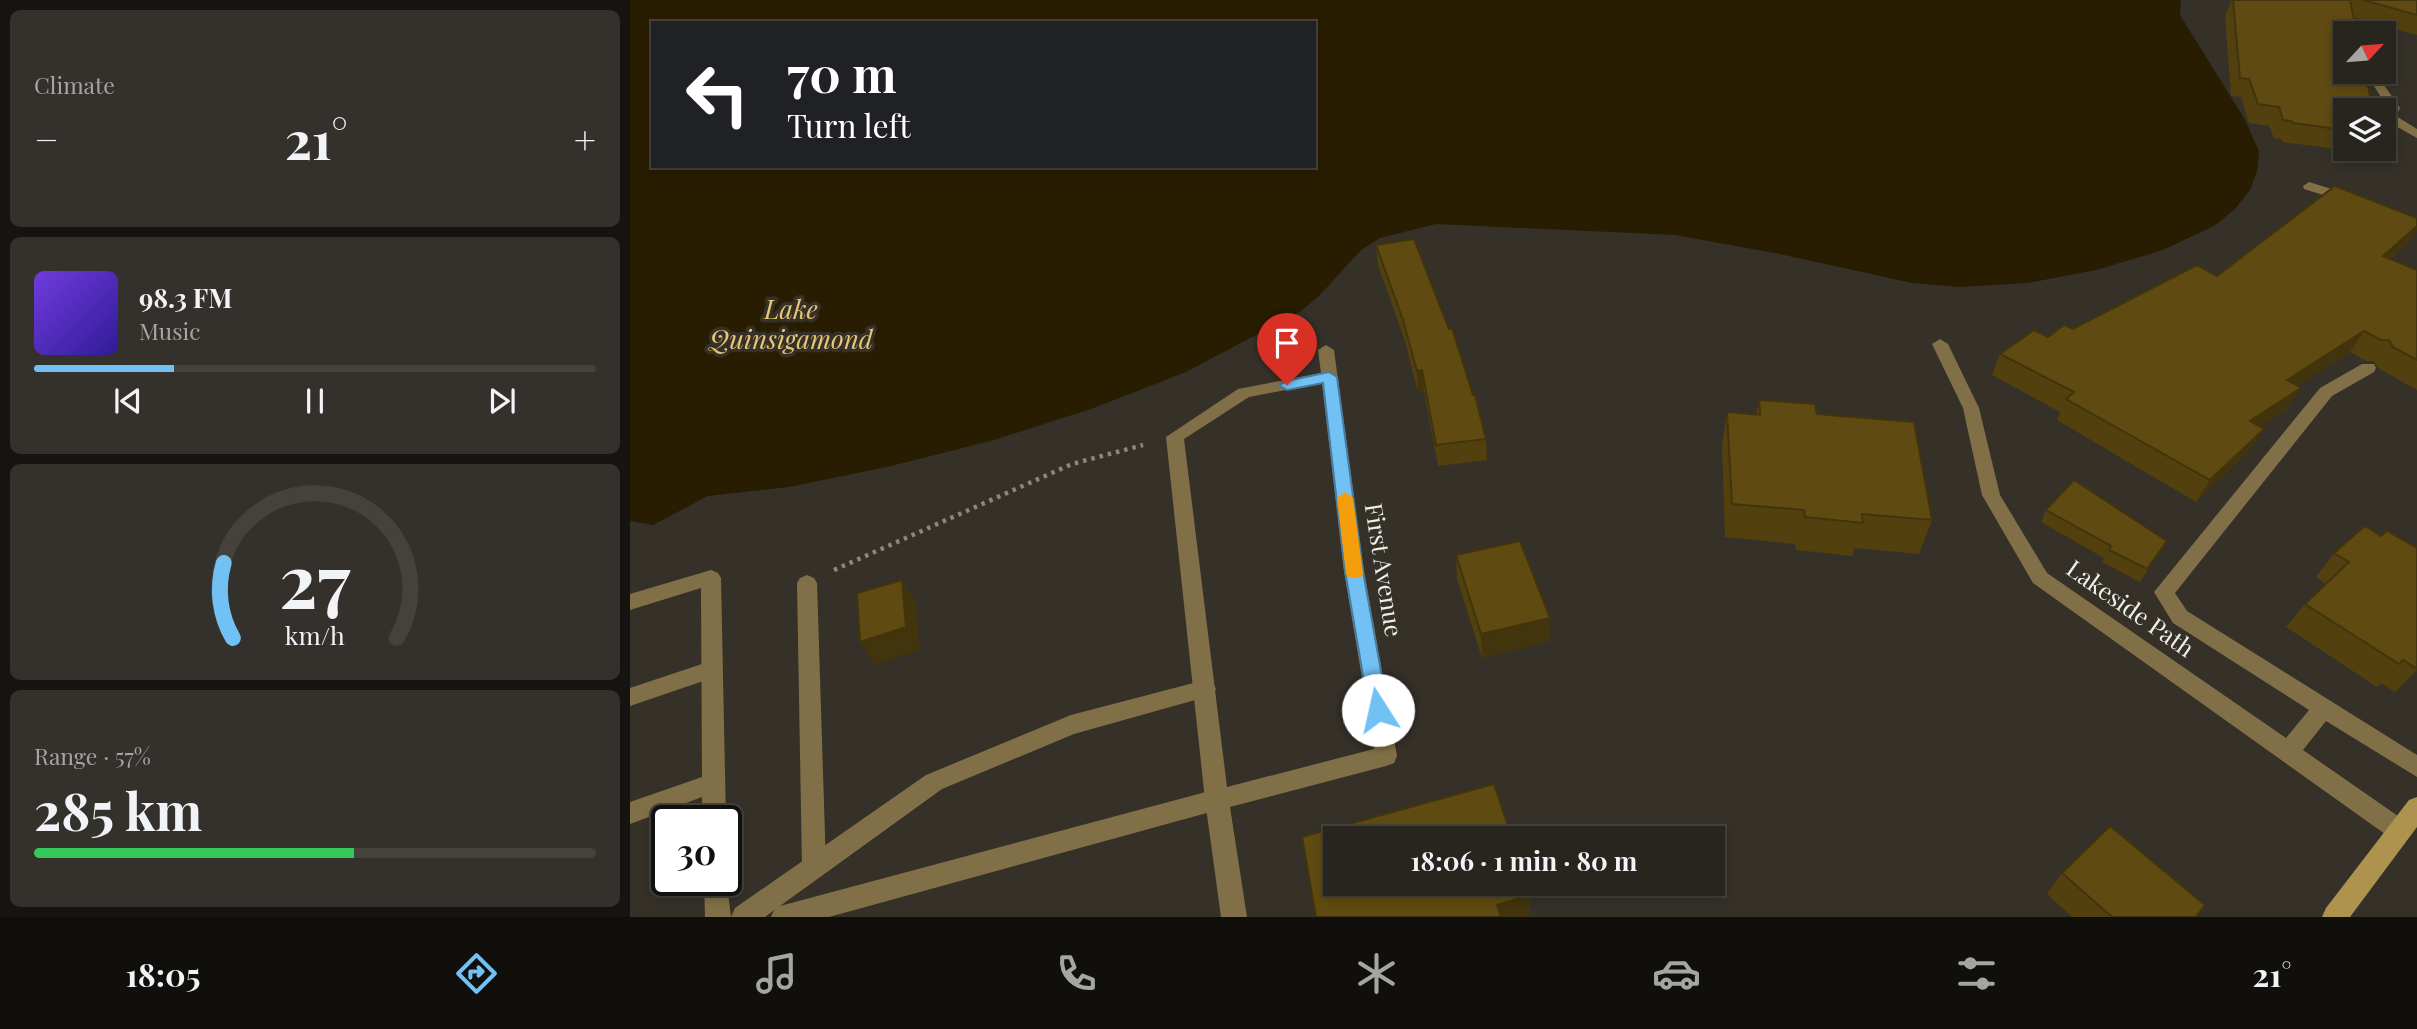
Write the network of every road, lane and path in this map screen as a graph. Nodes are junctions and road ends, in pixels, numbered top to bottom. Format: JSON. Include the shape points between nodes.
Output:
{"nodes":[{"id":1,"x":2378,"y":84,"type":"edge"},
{"id":2,"x":2417,"y":134,"type":"edge"},
{"id":3,"x":2309,"y":186,"type":"dead end"},
{"id":4,"x":2357,"y":201,"type":"edge"},
{"id":5,"x":1940,"y":344,"type":"dead end"},
{"id":6,"x":1326,"y":351,"type":"dead end"},
{"id":7,"x":2368,"y":368,"type":"dead end"},
{"id":8,"x":1329,"y":377,"type":"junction"},
{"id":9,"x":1175,"y":437,"type":"junction"},
{"id":10,"x":807,"y":583,"type":"joint"},
{"id":11,"x":630,"y":602,"type":"edge"},
{"id":12,"x":711,"y":670,"type":"junction"},
{"id":13,"x":1205,"y":689,"type":"junction"},
{"id":14,"x":630,"y":696,"type":"edge"},
{"id":15,"x":2324,"y":708,"type":"junction"},
{"id":16,"x":2288,"y":752,"type":"junction"},
{"id":17,"x":2417,"y":767,"type":"edge"},
{"id":18,"x":713,"y":783,"type":"junction"},
{"id":19,"x":1217,"y":800,"type":"junction"},
{"id":20,"x":714,"y":805,"type":"edge"},
{"id":21,"x":2417,"y":808,"type":"edge"},
{"id":22,"x":630,"y":813,"type":"edge"},
{"id":23,"x":2400,"y":831,"type":"junction"},
{"id":24,"x":814,"y":867,"type":"junction"},
{"id":25,"x":717,"y":896,"type":"edge"},
{"id":26,"x":718,"y":917,"type":"edge"},
{"id":27,"x":744,"y":917,"type":"edge"},
{"id":28,"x":784,"y":917,"type":"edge"},
{"id":29,"x":1234,"y":917,"type":"edge"},
{"id":30,"x":2335,"y":917,"type":"edge"}],
"edges":[{"from":1,"to":2,"type":"street","via":[[2394,108],[2389,117]]},
{"from":3,"to":4,"type":"street"},
{"from":5,"to":16,"type":"street","name":"Lakeside Path","via":[[1971,408],[1991,495],[2040,578]]},
{"from":6,"to":8,"type":"street","name":"First Avenue"},
{"from":7,"to":15,"type":"street","name":"Lakeside Path","via":[[2326,392],[2164,592],[2180,617]]},
{"from":8,"to":9,"type":"street","via":[[1244,393]]},
{"from":8,"to":19,"type":"street","name":"First Avenue","via":[[1354,571],[1386,756]]},
{"from":9,"to":10,"type":"path","via":[[1072,464]]},
{"from":9,"to":13,"type":"street"},
{"from":10,"to":24,"type":"street"},
{"from":11,"to":12,"type":"street","via":[[711,579]]},
{"from":12,"to":14,"type":"street"},
{"from":12,"to":18,"type":"street"},
{"from":13,"to":19,"type":"street"},
{"from":13,"to":24,"type":"street","via":[[1071,725],[934,782]]},
{"from":15,"to":16,"type":"street"},
{"from":15,"to":17,"type":"street"},
{"from":16,"to":23,"type":"street","name":"Lakeside Path"},
{"from":18,"to":20,"type":"street"},
{"from":18,"to":22,"type":"street"},
{"from":19,"to":28,"type":"street"},
{"from":19,"to":29,"type":"street"},
{"from":21,"to":23,"type":"main road"},
{"from":23,"to":30,"type":"main road"},
{"from":24,"to":27,"type":"street"},
{"from":25,"to":26,"type":"street"}]}
